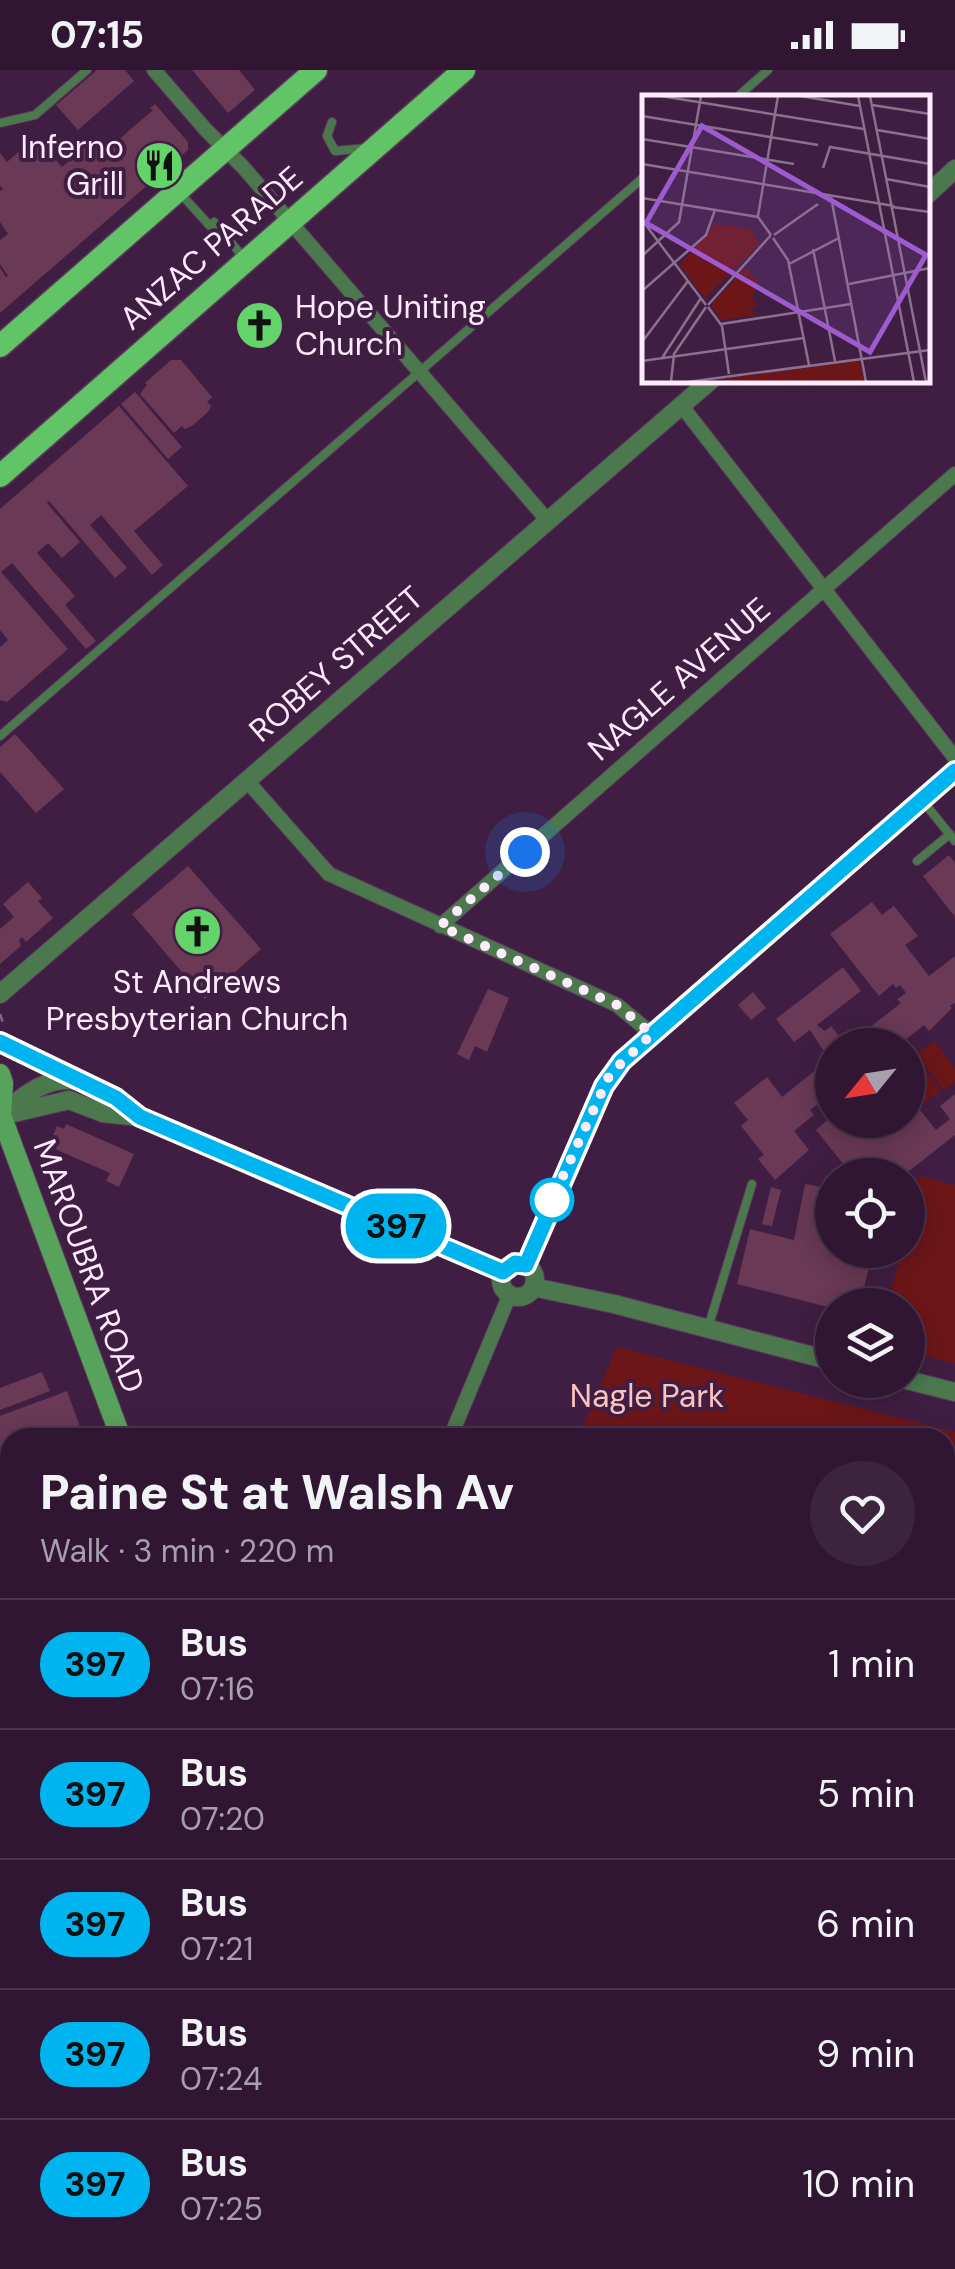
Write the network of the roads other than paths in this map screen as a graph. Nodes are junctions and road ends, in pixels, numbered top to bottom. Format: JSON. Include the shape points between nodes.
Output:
{"nodes":[{"id":1,"x":87,"y":70,"type":"edge"},
{"id":2,"x":154,"y":70,"type":"edge"},
{"id":3,"x":316,"y":70,"type":"edge"},
{"id":4,"x":464,"y":70,"type":"edge"},
{"id":5,"x":768,"y":70,"type":"edge"},
{"id":6,"x":739,"y":95,"type":"edge"},
{"id":7,"x":332,"y":122,"type":"dead end"},
{"id":8,"x":0,"y":123,"type":"edge"},
{"id":9,"x":375,"y":146,"type":"junction"},
{"id":10,"x":226,"y":149,"type":"junction"},
{"id":11,"x":955,"y":169,"type":"edge"},
{"id":12,"x":642,"y":179,"type":"edge"},
{"id":13,"x":178,"y":191,"type":"junction"},
{"id":14,"x":930,"y":192,"type":"edge"},
{"id":15,"x":290,"y":223,"type":"junction"},
{"id":16,"x":246,"y":261,"type":"junction"},
{"id":17,"x":0,"y":346,"type":"edge"},
{"id":18,"x":418,"y":372,"type":"junction"},
{"id":19,"x":709,"y":382,"type":"edge"},
{"id":20,"x":681,"y":405,"type":"junction"},
{"id":21,"x":955,"y":474,"type":"edge"},
{"id":22,"x":0,"y":476,"type":"edge"},
{"id":23,"x":548,"y":521,"type":"junction"},
{"id":24,"x":823,"y":589,"type":"junction"},
{"id":25,"x":0,"y":718,"type":"edge"},
{"id":26,"x":3,"y":733,"type":"edge"},
{"id":27,"x":955,"y":758,"type":"edge"},
{"id":28,"x":955,"y":771,"type":"edge"},
{"id":29,"x":246,"y":781,"type":"junction"},
{"id":30,"x":922,"y":800,"type":"junction"},
{"id":31,"x":952,"y":838,"type":"edge"},
{"id":32,"x":917,"y":861,"type":"dead end"},
{"id":33,"x":440,"y":926,"type":"junction"},
{"id":34,"x":0,"y":994,"type":"edge"},
{"id":35,"x":652,"y":1034,"type":"junction"},
{"id":36,"x":0,"y":1042,"type":"edge"},
{"id":37,"x":0,"y":1074,"type":"edge"},
{"id":38,"x":71,"y":1077,"type":"junction"},
{"id":39,"x":0,"y":1115,"type":"edge"},
{"id":40,"x":140,"y":1117,"type":"junction"},
{"id":41,"x":752,"y":1184,"type":"dead end"},
{"id":42,"x":526,"y":1265,"type":"junction"},
{"id":43,"x":503,"y":1272,"type":"junction"},
{"id":44,"x":533,"y":1288,"type":"junction"},
{"id":45,"x":510,"y":1294,"type":"junction"},
{"id":46,"x":708,"y":1328,"type":"junction"},
{"id":47,"x":815,"y":1356,"type":"edge"},
{"id":48,"x":925,"y":1384,"type":"edge"},
{"id":49,"x":955,"y":1392,"type":"edge"},
{"id":50,"x":117,"y":1428,"type":"edge"},
{"id":51,"x":454,"y":1428,"type":"edge"}],
"edges":[{"from":1,"to":8,"type":"lane","via":[[35,115]]},
{"from":2,"to":10,"type":"street"},
{"from":3,"to":10,"type":"main road","name":"ANZAC PARADE"},
{"from":4,"to":9,"type":"main road","name":"ANZAC PARADE"},
{"from":5,"to":6,"type":"lane"},
{"from":7,"to":9,"type":"lane","via":[[327,136],[335,151]]},
{"from":9,"to":15,"type":"main road","name":"ANZAC PARADE"},
{"from":10,"to":13,"type":"main road","name":"ANZAC PARADE"},
{"from":10,"to":15,"type":"street"},
{"from":11,"to":14,"type":"street"},
{"from":12,"to":18,"type":"lane"},
{"from":13,"to":16,"type":"lane"},
{"from":13,"to":17,"type":"main road","name":"ANZAC PARADE"},
{"from":15,"to":16,"type":"main road","name":"ANZAC PARADE"},
{"from":15,"to":18,"type":"street"},
{"from":16,"to":22,"type":"main road","name":"ANZAC PARADE"},
{"from":18,"to":23,"type":"street"},
{"from":18,"to":26,"type":"lane"},
{"from":19,"to":20,"type":"street","name":"ROBEY STREET"},
{"from":20,"to":23,"type":"street","name":"ROBEY STREET"},
{"from":20,"to":24,"type":"street"},
{"from":21,"to":24,"type":"street","name":"NAGLE AVENUE"},
{"from":23,"to":29,"type":"street","name":"ROBEY STREET"},
{"from":24,"to":27,"type":"street"},
{"from":24,"to":33,"type":"street","name":"NAGLE AVENUE"},
{"from":25,"to":26,"type":"lane"},
{"from":28,"to":30,"type":"street"},
{"from":29,"to":33,"type":"street","via":[[330,874]]},
{"from":29,"to":34,"type":"street","name":"ROBEY STREET"},
{"from":30,"to":31,"type":"lane"},
{"from":30,"to":35,"type":"street"},
{"from":31,"to":32,"type":"lane"},
{"from":33,"to":35,"type":"street","via":[[617,1005]]},
{"from":35,"to":42,"type":"street","via":[[610,1074]]},
{"from":36,"to":38,"type":"main road"},
{"from":37,"to":39,"type":"main road","name":"MAROUBRA ROAD"},
{"from":38,"to":39,"type":"street","via":[[29,1090]]},
{"from":38,"to":40,"type":"street"},
{"from":39,"to":40,"type":"street","via":[[69,1100]]},
{"from":39,"to":50,"type":"main road","name":"MAROUBRA ROAD"},
{"from":40,"to":43,"type":"street"},
{"from":41,"to":46,"type":"lane"},
{"from":42,"to":43,"type":"street","via":[[515,1263]]},
{"from":42,"to":44,"type":"street","via":[[534,1274]]},
{"from":43,"to":45,"type":"street"},
{"from":44,"to":45,"type":"street"},
{"from":44,"to":46,"type":"street"},
{"from":45,"to":51,"type":"street"},
{"from":46,"to":47,"type":"street"},
{"from":48,"to":49,"type":"street"}]}
